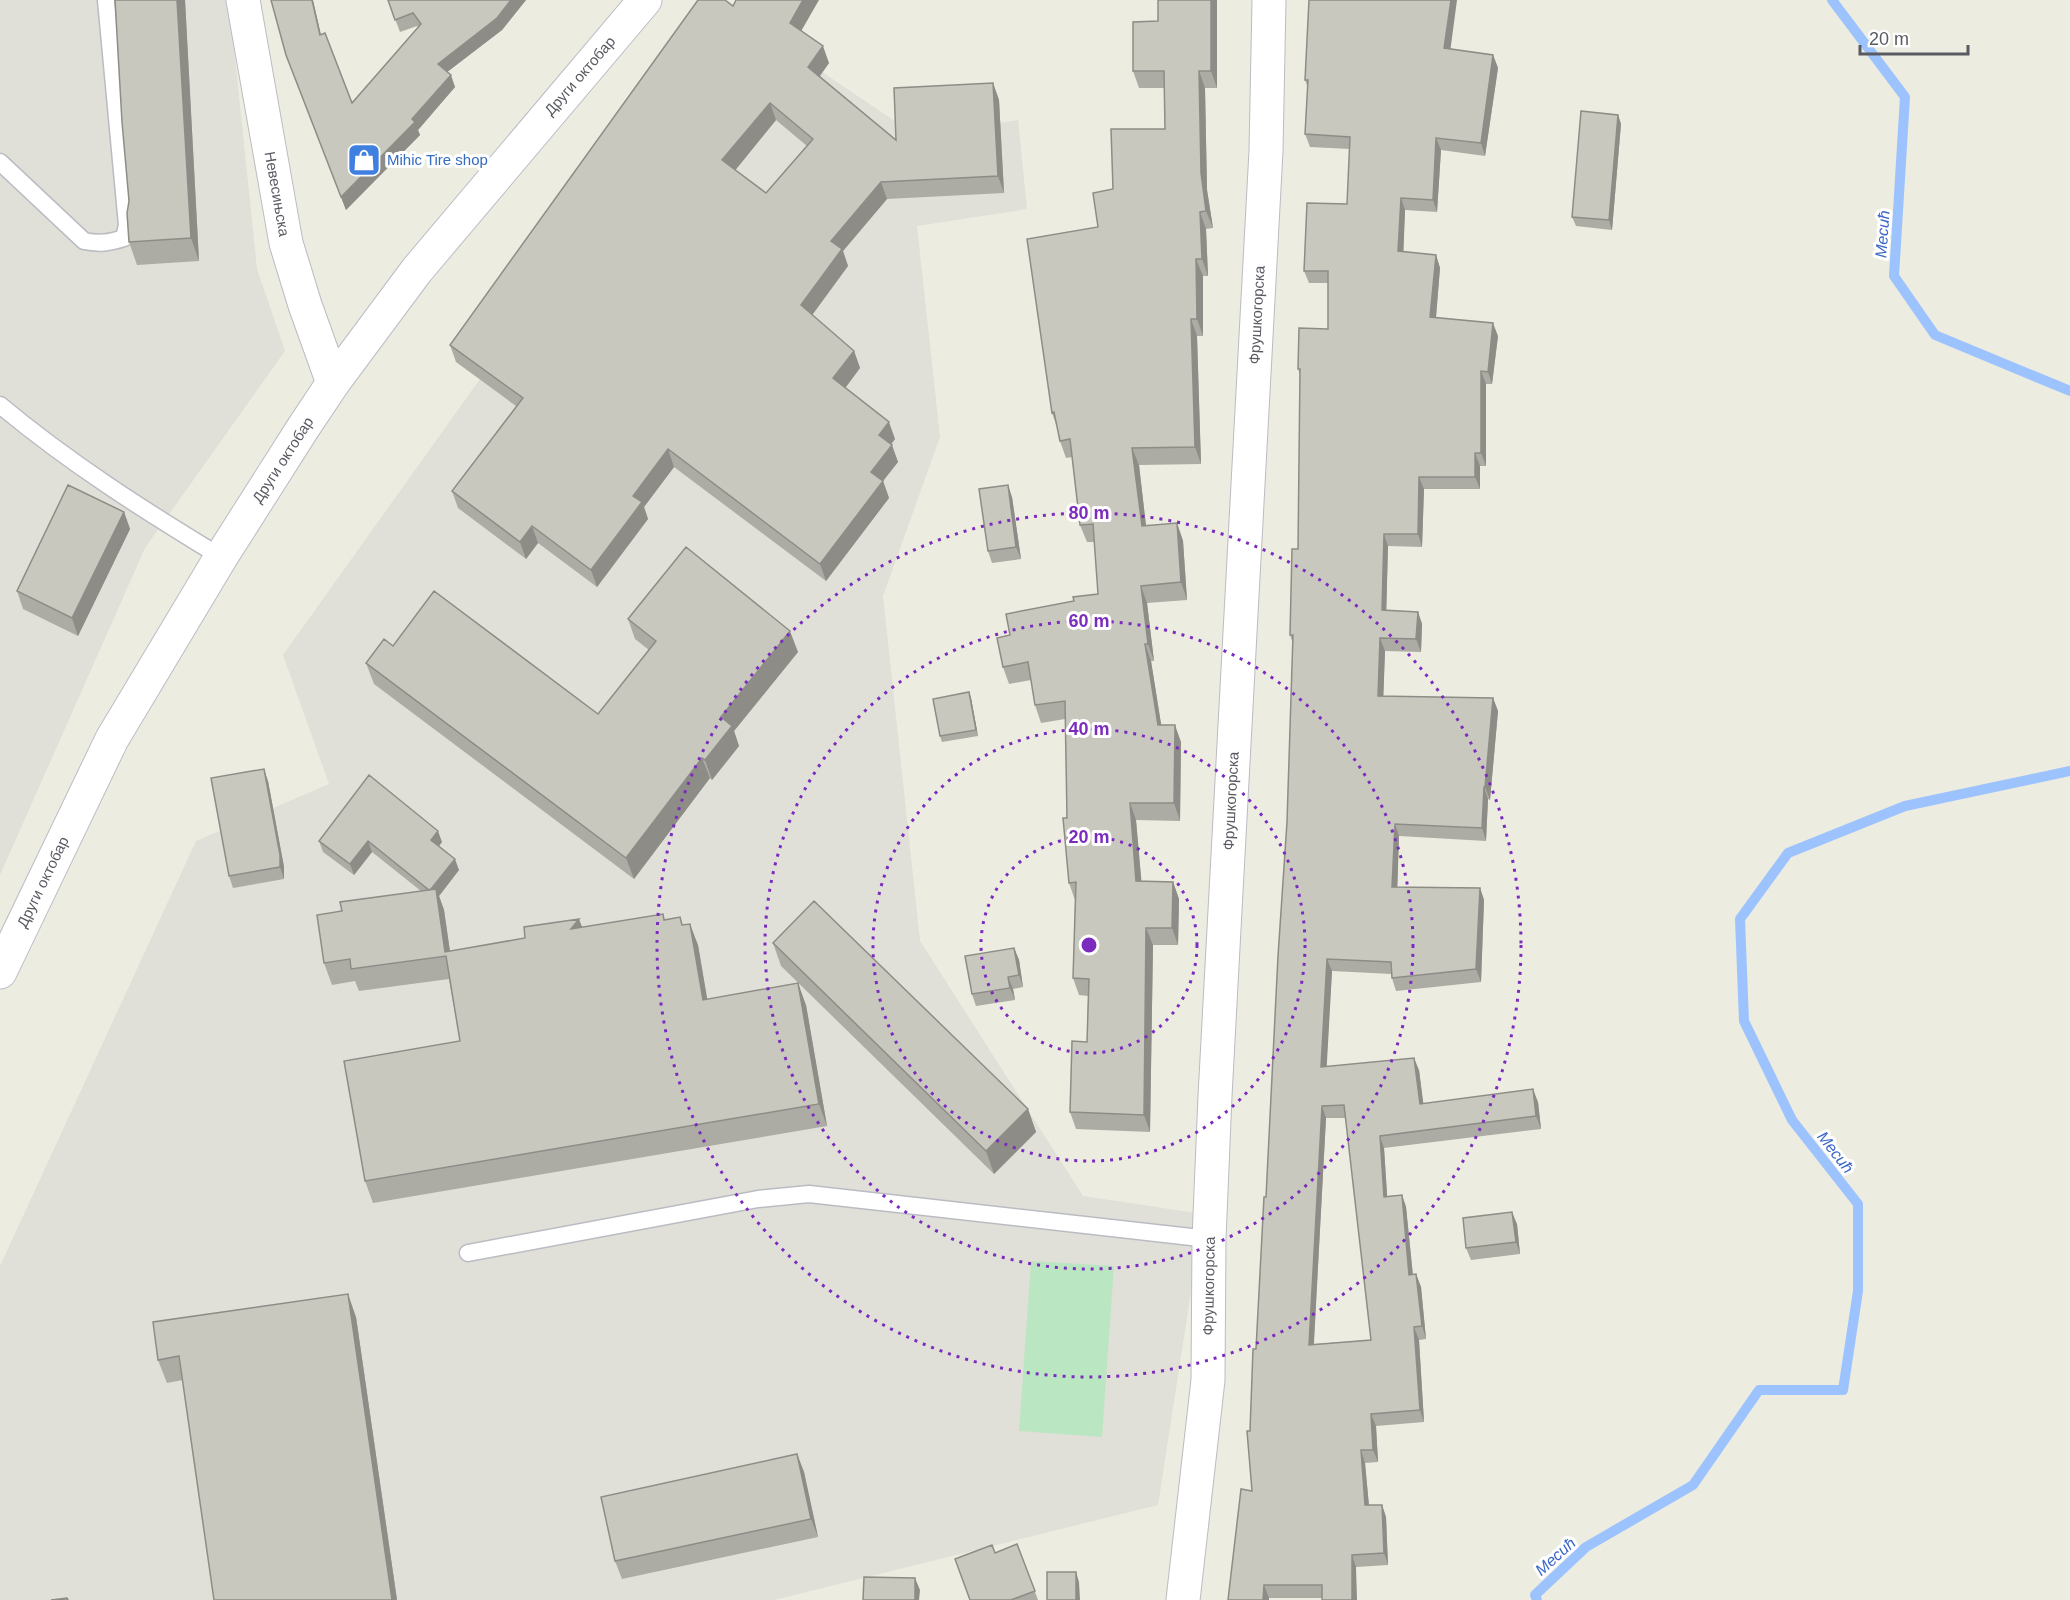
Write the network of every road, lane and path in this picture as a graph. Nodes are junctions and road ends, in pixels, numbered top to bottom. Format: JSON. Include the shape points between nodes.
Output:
{"nodes":[{"id":1,"x":106,"y":0,"type":"edge"},
{"id":2,"x":243,"y":0,"type":"edge"},
{"id":3,"x":645,"y":0,"type":"edge"},
{"id":4,"x":1269,"y":0,"type":"edge"},
{"id":5,"x":0,"y":162,"type":"edge"},
{"id":6,"x":333,"y":383,"type":"junction"},
{"id":7,"x":0,"y":405,"type":"edge"},
{"id":8,"x":221,"y":557,"type":"junction"},
{"id":9,"x":0,"y":972,"type":"edge"},
{"id":10,"x":1209,"y":1239,"type":"junction"},
{"id":11,"x":468,"y":1253,"type":"dead end"},
{"id":12,"x":1182,"y":1600,"type":"edge"}],
"edges":[{"from":1,"to":5,"type":"lane","via":[[127,225],[124,238],[111,243],[84,241]]},
{"from":2,"to":6,"type":"street","name":"Невесињска","via":[[286,243]]},
{"from":3,"to":6,"type":"street","name":"Други октобар","via":[[424,261]]},
{"from":4,"to":10,"type":"street","name":"Фрушкогорска","via":[[1266,152]]},
{"from":6,"to":8,"type":"street","name":"Други октобар"},
{"from":7,"to":8,"type":"lane","via":[[153,515]]},
{"from":8,"to":9,"type":"street","name":"Други октобар","via":[[112,740]]},
{"from":10,"to":11,"type":"lane","via":[[808,1194],[758,1199]]},
{"from":10,"to":12,"type":"street","name":"Фрушкогорска","via":[[1208,1380]]}]}
